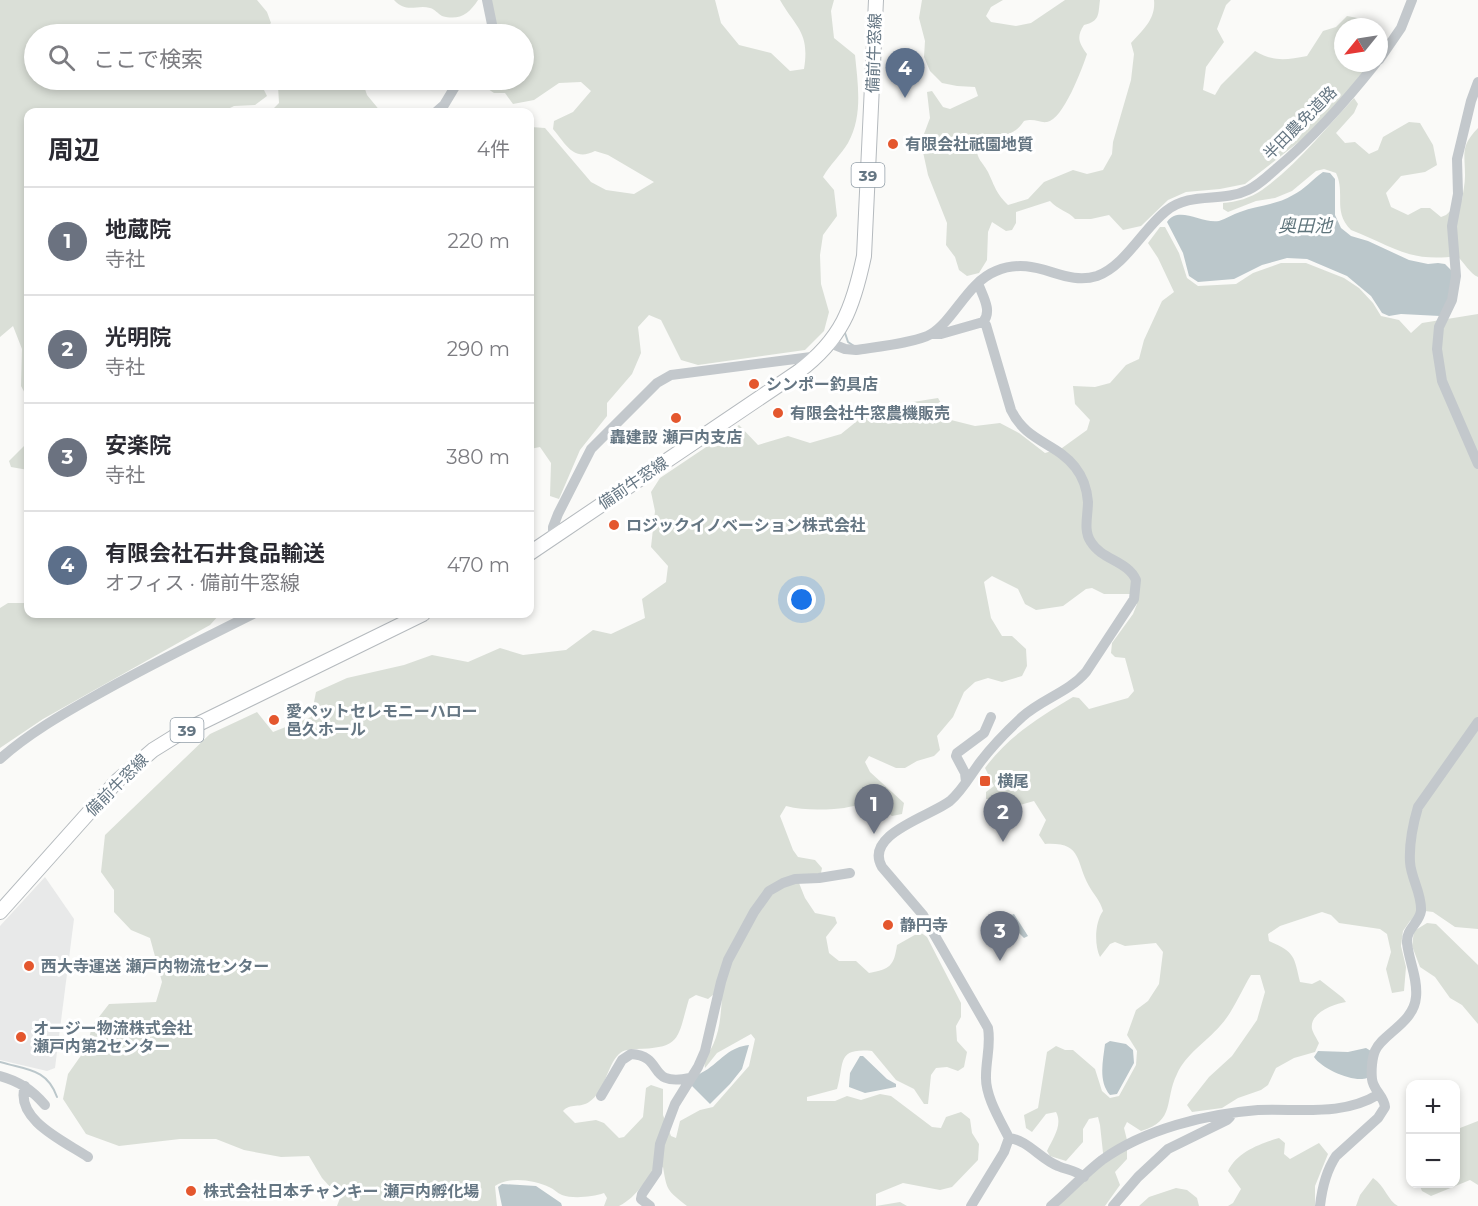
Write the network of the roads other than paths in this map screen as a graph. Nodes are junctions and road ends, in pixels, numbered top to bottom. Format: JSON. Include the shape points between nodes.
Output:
{"nodes":[{"id":1,"x":487,"y":0,"type":"edge"},
{"id":2,"x":876,"y":0,"type":"edge"},
{"id":3,"x":1412,"y":0,"type":"edge"},
{"id":4,"x":491,"y":24,"type":"edge"},
{"id":5,"x":1388,"y":47,"type":"edge"},
{"id":6,"x":1369,"y":72,"type":"edge"},
{"id":7,"x":1478,"y":82,"type":"edge"},
{"id":8,"x":453,"y":90,"type":"edge"},
{"id":9,"x":441,"y":108,"type":"edge"},
{"id":10,"x":978,"y":283,"type":"junction"},
{"id":11,"x":983,"y":322,"type":"junction"},
{"id":12,"x":931,"y":334,"type":"junction"},
{"id":13,"x":830,"y":343,"type":"junction"},
{"id":14,"x":819,"y":356,"type":"junction"},
{"id":15,"x":1478,"y":464,"type":"edge"},
{"id":16,"x":553,"y":536,"type":"junction"},
{"id":17,"x":534,"y":550,"type":"edge"},
{"id":18,"x":245,"y":618,"type":"edge"},
{"id":19,"x":415,"y":618,"type":"edge"},
{"id":20,"x":991,"y":717,"type":"dead end"},
{"id":21,"x":1478,"y":722,"type":"edge"},
{"id":22,"x":0,"y":759,"type":"edge"},
{"id":23,"x":966,"y":782,"type":"junction"},
{"id":24,"x":850,"y":873,"type":"dead end"},
{"id":25,"x":0,"y":912,"type":"edge"},
{"id":26,"x":0,"y":1077,"type":"edge"},
{"id":27,"x":690,"y":1078,"type":"junction"},
{"id":28,"x":25,"y":1086,"type":"junction"},
{"id":29,"x":1379,"y":1094,"type":"junction"},
{"id":30,"x":601,"y":1096,"type":"dead end"},
{"id":31,"x":45,"y":1105,"type":"dead end"},
{"id":32,"x":1232,"y":1114,"type":"junction"},
{"id":33,"x":1009,"y":1137,"type":"junction"},
{"id":34,"x":88,"y":1157,"type":"dead end"},
{"id":35,"x":1084,"y":1177,"type":"junction"},
{"id":36,"x":650,"y":1206,"type":"edge"},
{"id":37,"x":971,"y":1206,"type":"edge"},
{"id":38,"x":1051,"y":1206,"type":"edge"},
{"id":39,"x":1113,"y":1206,"type":"edge"},
{"id":40,"x":1320,"y":1206,"type":"edge"}],
"edges":[{"from":1,"to":4,"type":"street"},
{"from":2,"to":13,"type":"main road","name":"備前牛窓線","number":"39","via":[[864,256],[855,296]]},
{"from":3,"to":5,"type":"street","name":"半田農免道路","via":[[1401,28]]},
{"from":6,"to":10,"type":"street","name":"半田農免道路","via":[[1302,148],[1260,183],[1234,195],[1176,204],[1106,271],[1084,279],[1018,265],[992,272]]},
{"from":7,"to":15,"type":"street","via":[[1457,159],[1458,194],[1452,226],[1456,276],[1452,300],[1439,327],[1437,349],[1442,381]]},
{"from":8,"to":9,"type":"street"},
{"from":10,"to":11,"type":"street","via":[[988,310]]},
{"from":10,"to":12,"type":"street","name":"半田農免道路"},
{"from":11,"to":12,"type":"street"},
{"from":11,"to":23,"type":"street","via":[[993,342],[1016,421],[1077,469],[1087,492],[1086,526],[1091,544],[1133,574],[1136,590],[1124,616],[1082,676],[1023,716]]},
{"from":12,"to":13,"type":"street","via":[[856,350]]},
{"from":13,"to":14,"type":"main road","name":"備前牛窓線","number":"39"},
{"from":14,"to":16,"type":"main road","name":"備前牛窓線","number":"39"},
{"from":14,"to":16,"type":"street","via":[[671,375],[657,383],[591,449],[558,514]]},
{"from":16,"to":17,"type":"main road","name":"備前牛窓線","number":"39"},
{"from":18,"to":22,"type":"street","via":[[90,699],[29,736]]},
{"from":19,"to":25,"type":"main road","name":"備前牛窓線","number":"39","via":[[182,732],[153,750],[117,781]]},
{"from":20,"to":23,"type":"street","via":[[984,733],[957,753]]},
{"from":21,"to":29,"type":"street","via":[[1418,807],[1415,818],[1410,861],[1420,913],[1408,932],[1407,942],[1416,1000],[1403,1023],[1375,1051],[1372,1076]]},
{"from":23,"to":33,"type":"street","via":[[940,808],[902,826],[880,846],[877,856],[923,915],[984,1019],[990,1038],[986,1086]]},
{"from":24,"to":27,"type":"street","via":[[795,879],[769,891],[728,960],[705,1051]]},
{"from":26,"to":28,"type":"street"},
{"from":27,"to":30,"type":"street","via":[[667,1080],[646,1057],[631,1054],[622,1060]]},
{"from":27,"to":36,"type":"street","via":[[667,1123],[658,1151],[657,1172],[642,1194],[641,1199]]},
{"from":28,"to":31,"type":"street"},
{"from":28,"to":34,"type":"street","via":[[25,1105],[36,1122]]},
{"from":29,"to":32,"type":"street","via":[[1330,1110]]},
{"from":29,"to":40,"type":"street","via":[[1385,1107],[1336,1156],[1323,1186]]},
{"from":32,"to":35,"type":"street","via":[[1162,1128],[1108,1156]]},
{"from":32,"to":39,"type":"street","via":[[1168,1149]]},
{"from":33,"to":35,"type":"street","via":[[1056,1166]]},
{"from":33,"to":37,"type":"street"},
{"from":35,"to":38,"type":"street"}]}
